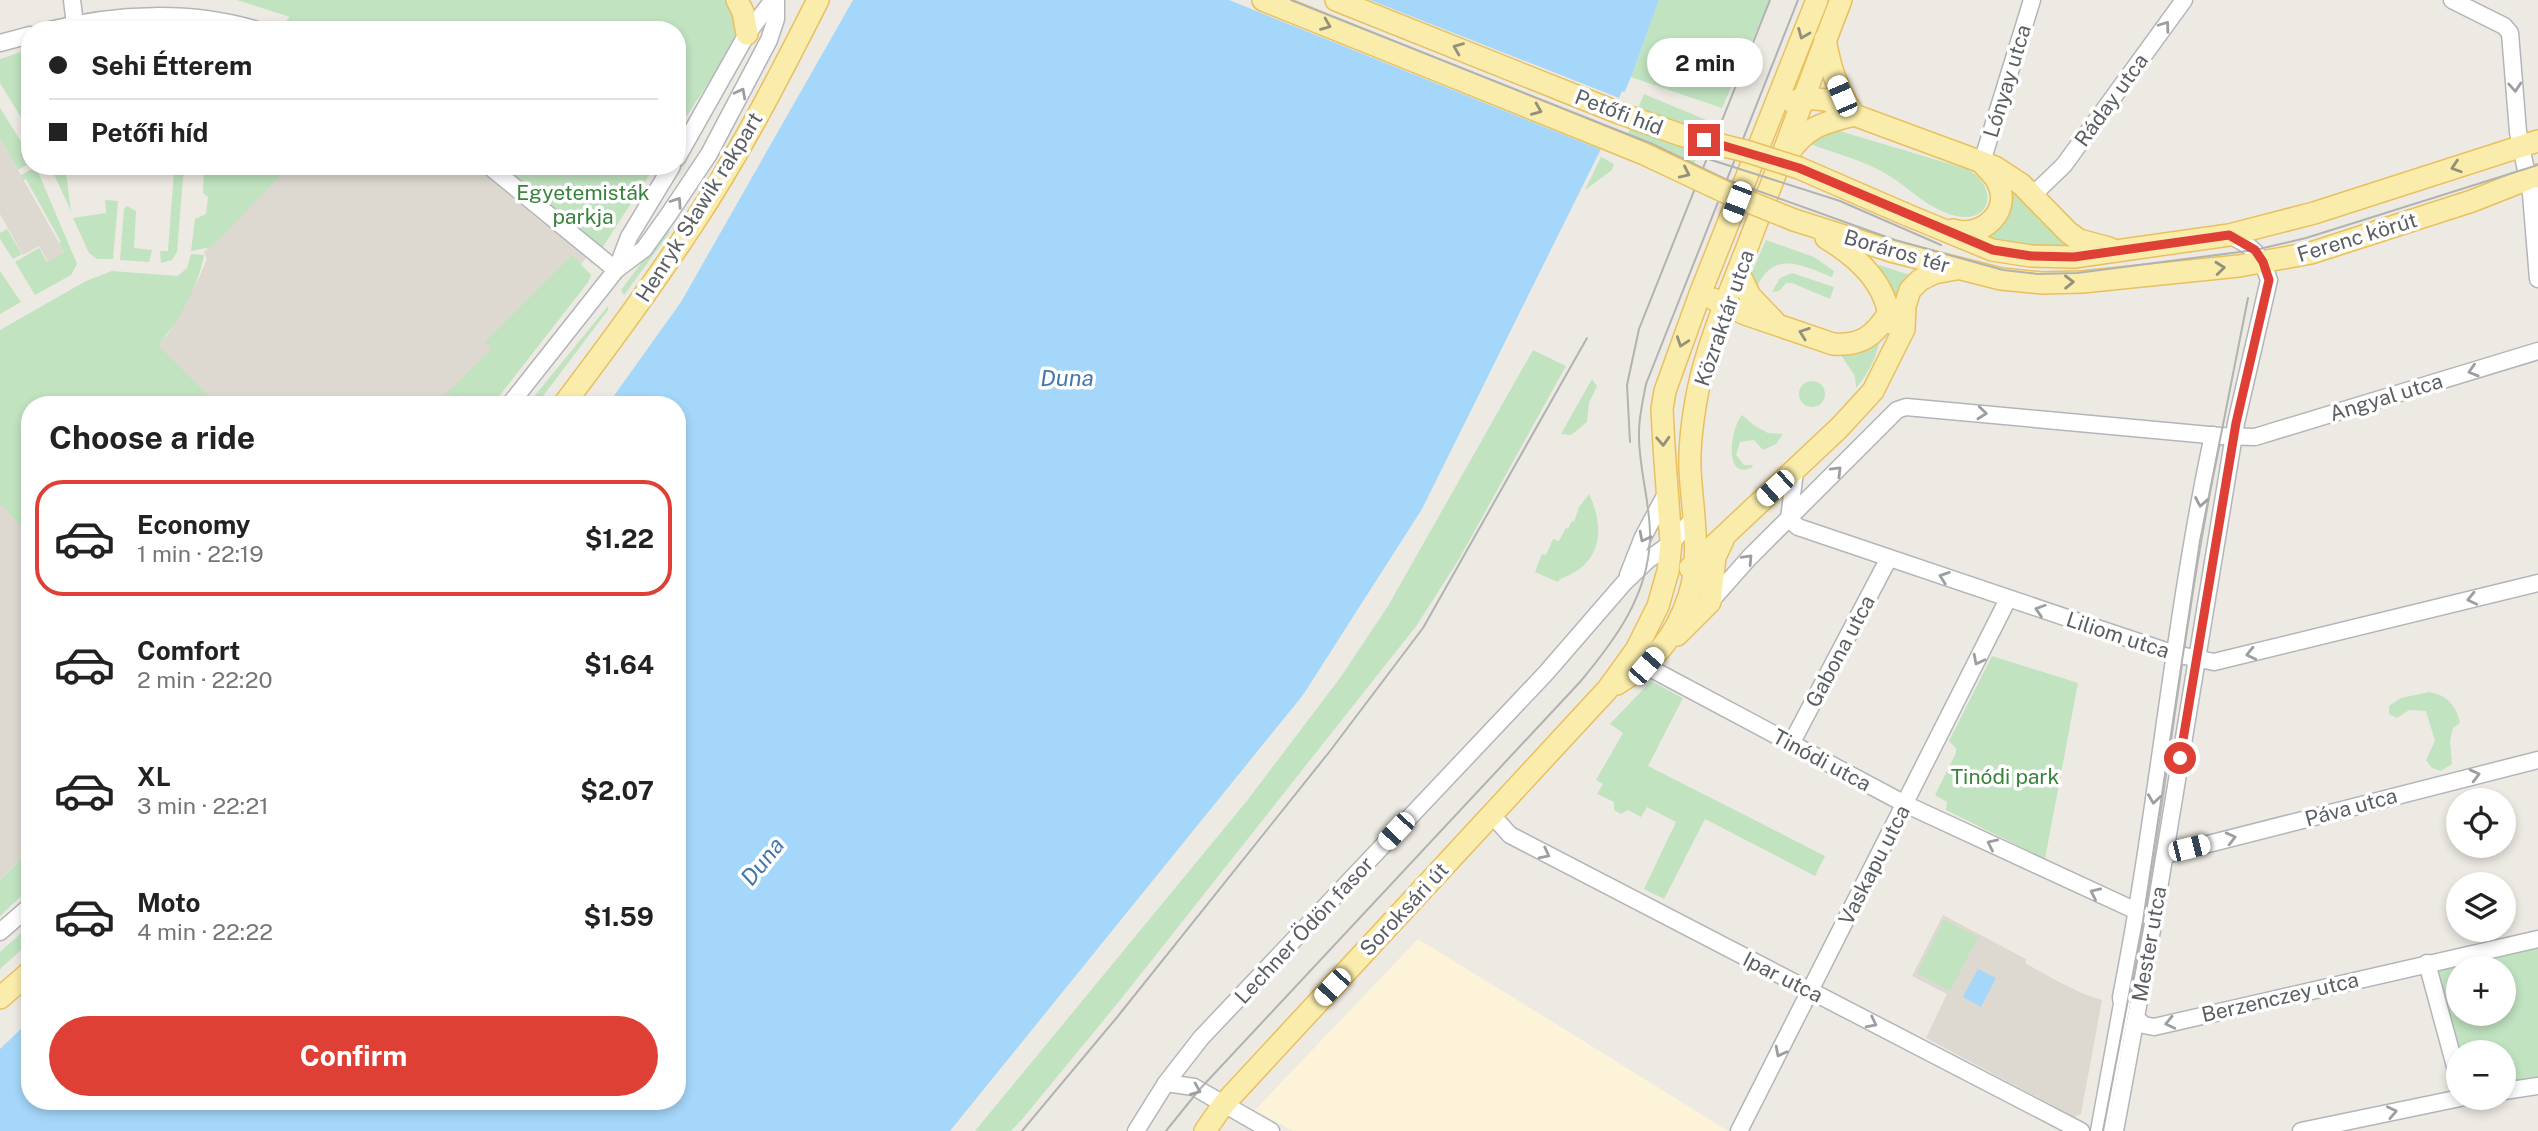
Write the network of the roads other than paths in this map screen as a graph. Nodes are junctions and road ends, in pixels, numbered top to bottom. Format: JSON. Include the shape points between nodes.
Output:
{"nodes":[{"id":1,"x":72,"y":0,"type":"edge"},
{"id":2,"x":737,"y":0,"type":"edge"},
{"id":3,"x":775,"y":0,"type":"edge"},
{"id":4,"x":818,"y":0,"type":"edge"},
{"id":5,"x":1262,"y":0,"type":"edge"},
{"id":6,"x":1336,"y":0,"type":"edge"},
{"id":7,"x":1816,"y":0,"type":"edge"},
{"id":8,"x":1841,"y":0,"type":"edge"},
{"id":9,"x":2032,"y":0,"type":"edge"},
{"id":10,"x":2184,"y":0,"type":"edge"},
{"id":11,"x":2452,"y":0,"type":"edge"},
{"id":12,"x":75,"y":21,"type":"edge"},
{"id":13,"x":103,"y":21,"type":"edge"},
{"id":14,"x":212,"y":21,"type":"edge"},
{"id":15,"x":747,"y":34,"type":"junction"},
{"id":16,"x":21,"y":37,"type":"edge"},
{"id":17,"x":1825,"y":39,"type":"junction"},
{"id":18,"x":0,"y":43,"type":"edge"},
{"id":19,"x":1789,"y":68,"type":"junction"},
{"id":20,"x":1803,"y":98,"type":"junction"},
{"id":21,"x":1771,"y":114,"type":"junction"},
{"id":22,"x":1854,"y":114,"type":"junction"},
{"id":23,"x":686,"y":142,"type":"edge"},
{"id":24,"x":2530,"y":144,"type":"edge"},
{"id":25,"x":1982,"y":162,"type":"junction"},
{"id":26,"x":1779,"y":167,"type":"junction"},
{"id":27,"x":500,"y":175,"type":"edge"},
{"id":28,"x":667,"y":175,"type":"edge"},
{"id":29,"x":2533,"y":176,"type":"edge"},
{"id":30,"x":2033,"y":195,"type":"junction"},
{"id":31,"x":1905,"y":214,"type":"junction"},
{"id":32,"x":1794,"y":220,"type":"junction"},
{"id":33,"x":2229,"y":235,"type":"junction"},
{"id":34,"x":2125,"y":251,"type":"junction"},
{"id":35,"x":2263,"y":262,"type":"junction"},
{"id":36,"x":1958,"y":269,"type":"junction"},
{"id":37,"x":616,"y":270,"type":"junction"},
{"id":38,"x":1738,"y":271,"type":"junction"},
{"id":39,"x":2001,"y":279,"type":"joint"},
{"id":40,"x":2538,"y":279,"type":"edge"},
{"id":41,"x":1700,"y":293,"type":"junction"},
{"id":42,"x":1725,"y":304,"type":"junction"},
{"id":43,"x":1889,"y":312,"type":"junction"},
{"id":44,"x":1775,"y":323,"type":"junction"},
{"id":45,"x":2538,"y":351,"type":"edge"},
{"id":46,"x":1888,"y":363,"type":"junction"},
{"id":47,"x":516,"y":396,"type":"edge"},
{"id":48,"x":570,"y":396,"type":"edge"},
{"id":49,"x":2213,"y":435,"type":"junction"},
{"id":50,"x":2234,"y":437,"type":"junction"},
{"id":51,"x":1795,"y":471,"type":"junction"},
{"id":52,"x":1667,"y":492,"type":"junction"},
{"id":53,"x":1695,"y":517,"type":"junction"},
{"id":54,"x":1789,"y":519,"type":"junction"},
{"id":55,"x":1727,"y":532,"type":"junction"},
{"id":56,"x":1671,"y":543,"type":"junction"},
{"id":57,"x":1889,"y":558,"type":"junction"},
{"id":58,"x":1694,"y":563,"type":"junction"},
{"id":59,"x":1624,"y":583,"type":"junction"},
{"id":60,"x":2538,"y":583,"type":"edge"},
{"id":61,"x":2008,"y":599,"type":"junction"},
{"id":62,"x":1710,"y":602,"type":"junction"},
{"id":63,"x":1658,"y":606,"type":"junction"},
{"id":64,"x":1664,"y":645,"type":"junction"},
{"id":65,"x":2175,"y":654,"type":"junction"},
{"id":66,"x":2196,"y":660,"type":"junction"},
{"id":67,"x":1646,"y":666,"type":"junction"},
{"id":68,"x":1606,"y":690,"type":"junction"},
{"id":69,"x":1791,"y":744,"type":"junction"},
{"id":70,"x":2538,"y":760,"type":"edge"},
{"id":71,"x":1905,"y":804,"type":"junction"},
{"id":72,"x":1491,"y":814,"type":"junction"},
{"id":73,"x":2165,"y":855,"type":"junction"},
{"id":74,"x":2137,"y":912,"type":"junction"},
{"id":75,"x":21,"y":914,"type":"edge"},
{"id":76,"x":2154,"y":919,"type":"junction"},
{"id":77,"x":0,"y":932,"type":"edge"},
{"id":78,"x":2538,"y":939,"type":"edge"},
{"id":79,"x":2427,"y":963,"type":"junction"},
{"id":80,"x":21,"y":980,"type":"edge"},
{"id":81,"x":1811,"y":991,"type":"junction"},
{"id":82,"x":0,"y":998,"type":"edge"},
{"id":83,"x":2136,"y":1018,"type":"junction"},
{"id":84,"x":2448,"y":1040,"type":"edge"},
{"id":85,"x":1166,"y":1083,"type":"junction"},
{"id":86,"x":2538,"y":1086,"type":"edge"},
{"id":87,"x":2516,"y":1089,"type":"edge"},
{"id":88,"x":2446,"y":1101,"type":"edge"},
{"id":89,"x":1223,"y":1105,"type":"junction"},
{"id":90,"x":2105,"y":1130,"type":"edge"},
{"id":91,"x":1136,"y":1131,"type":"edge"},
{"id":92,"x":1205,"y":1131,"type":"edge"},
{"id":93,"x":1271,"y":1131,"type":"edge"},
{"id":94,"x":1739,"y":1131,"type":"edge"},
{"id":95,"x":2081,"y":1131,"type":"edge"},
{"id":96,"x":2301,"y":1131,"type":"edge"}],
"edges":[{"from":1,"to":12,"type":"street"},
{"from":2,"to":15,"type":"main road"},
{"from":3,"to":15,"type":"street"},
{"from":37,"to":3,"type":"street","one_way":true,"via":[[644,249],[709,154],[769,40],[776,19]]},
{"from":4,"to":48,"type":"main road","name":"Henryk Sławik rakpart","via":[[692,226]]},
{"from":5,"to":32,"type":"main road","name":"Petőfi híd","one_way":true,"bridge":true},
{"from":31,"to":6,"type":"main road","name":"Petőfi híd","one_way":true,"bridge":true,"via":[[1799,168],[1619,113]]},
{"from":7,"to":19,"type":"main road","name":"Közraktár utca","one_way":true},
{"from":8,"to":17,"type":"main road","name":"Közraktár utca"},
{"from":9,"to":25,"type":"street","name":"Lónyay utca"},
{"from":30,"to":10,"type":"street","name":"Ráday utca","one_way":true,"via":[[2064,164]]},
{"from":11,"to":24,"type":"street","one_way":true,"via":[[2508,29]]},
{"from":13,"to":14,"type":"street","via":[[141,17]]},
{"from":15,"to":23,"type":"street"},
{"from":16,"to":18,"type":"street"},
{"from":17,"to":20,"type":"main road","name":"Közraktár utca"},
{"from":17,"to":22,"type":"main road","via":[[1835,79]]},
{"from":19,"to":20,"type":"main road"},
{"from":19,"to":21,"type":"main road","name":"Közraktár utca"},
{"from":20,"to":21,"type":"main road"},
{"from":20,"to":22,"type":"main road","via":[[1827,100]]},
{"from":20,"to":26,"type":"main road","name":"Közraktár utca"},
{"from":21,"to":41,"type":"main road","name":"Közraktár utca"},
{"from":22,"to":25,"type":"main road"},
{"from":22,"to":26,"type":"main road","via":[[1810,130]]},
{"from":24,"to":29,"type":"street"},
{"from":24,"to":33,"type":"main road","name":"Ferenc körút","one_way":true,"via":[[2314,214]]},
{"from":25,"to":30,"type":"main road","via":[[2011,176]]},
{"from":25,"to":31,"type":"main road","via":[[1997,181],[2001,201],[1982,229],[1961,232]]},
{"from":26,"to":38,"type":"main road","name":"Közraktár utca"},
{"from":27,"to":37,"type":"street"},
{"from":28,"to":37,"type":"street","via":[[629,237]]},
{"from":29,"to":35,"type":"main road","name":"Ferenc körút","via":[[2472,201],[2311,253]]},
{"from":29,"to":40,"type":"street"},
{"from":30,"to":34,"type":"main road","via":[[2079,240]]},
{"from":31,"to":34,"type":"main road","name":"Boráros tér","via":[[1993,250],[2074,257]]},
{"from":32,"to":36,"type":"main road","name":"Boráros tér"},
{"from":32,"to":43,"type":"main road","via":[[1845,249],[1870,273]]},
{"from":33,"to":34,"type":"main road","name":"Ferenc körút"},
{"from":33,"to":35,"type":"street","via":[[2247,244]]},
{"from":39,"to":35,"type":"main road","name":"Ferenc körút","one_way":true,"via":[[2082,282]]},
{"from":35,"to":50,"type":"street","name":"Mester utca","via":[[2269,280]]},
{"from":36,"to":39,"type":"main road","name":"Boráros tér"},
{"from":36,"to":46,"type":"main road","via":[[1934,273],[1910,290],[1904,330]]},
{"from":37,"to":47,"type":"street"},
{"from":38,"to":42,"type":"main road","name":"Közraktár utca"},
{"from":38,"to":44,"type":"main road","via":[[1750,296]]},
{"from":41,"to":42,"type":"main road"},
{"from":41,"to":52,"type":"main road","name":"Közraktár utca","one_way":true,"via":[[1662,409]]},
{"from":42,"to":44,"type":"main road"},
{"from":42,"to":53,"type":"main road","name":"Közraktár utca","via":[[1700,382],[1690,438]]},
{"from":43,"to":44,"type":"main road","one_way":true,"via":[[1869,336],[1846,345]]},
{"from":43,"to":46,"type":"main road"},
{"from":45,"to":50,"type":"street","name":"Angyal utca","one_way":true,"via":[[2255,437]]},
{"from":46,"to":51,"type":"main road","via":[[1857,410]]},
{"from":49,"to":50,"type":"street","name":"Angyal utca"},
{"from":54,"to":49,"type":"street","one_way":true,"via":[[1896,410],[1914,406]]},
{"from":49,"to":65,"type":"street","name":"Mester utca","one_way":true},
{"from":50,"to":66,"type":"street","name":"Mester utca"},
{"from":51,"to":54,"type":"street"},
{"from":51,"to":55,"type":"main road"},
{"from":52,"to":56,"type":"main road","name":"Közraktár utca"},
{"from":52,"to":59,"type":"street","name":"Lechner Ödön fasor","one_way":true},
{"from":53,"to":56,"type":"street","name":"Lechner Ödön fasor"},
{"from":53,"to":58,"type":"main road","name":"Közraktár utca"},
{"from":54,"to":57,"type":"street","name":"Liliom utca","via":[[1798,527]]},
{"from":62,"to":54,"type":"street","one_way":true},
{"from":55,"to":58,"type":"main road"},
{"from":55,"to":62,"type":"main road","via":[[1715,557]]},
{"from":56,"to":59,"type":"street","name":"Lechner Ödön fasor"},
{"from":56,"to":63,"type":"main road","name":"Közraktár utca"},
{"from":61,"to":57,"type":"street","name":"Liliom utca","one_way":true},
{"from":57,"to":69,"type":"street","name":"Gabona utca"},
{"from":58,"to":63,"type":"main road"},
{"from":58,"to":64,"type":"main road","name":"Közraktár utca","via":[[1690,594]]},
{"from":59,"to":85,"type":"street","name":"Lechner Ödön fasor","via":[[1537,682],[1201,1038]]},
{"from":60,"to":66,"type":"street","name":"Liliom utca","one_way":true,"via":[[2214,662]]},
{"from":65,"to":61,"type":"street","name":"Liliom utca","one_way":true},
{"from":61,"to":71,"type":"street","name":"Vaskapu utca","one_way":true},
{"from":62,"to":64,"type":"main road"},
{"from":63,"to":68,"type":"main road","name":"Soroksári út","via":[[1636,650]]},
{"from":64,"to":67,"type":"main road","name":"Soroksári út"},
{"from":65,"to":66,"type":"street","name":"Liliom utca"},
{"from":65,"to":74,"type":"street","name":"Mester utca","one_way":true},
{"from":66,"to":73,"type":"street","name":"Mester utca"},
{"from":67,"to":68,"type":"main road","name":"Soroksári út"},
{"from":67,"to":69,"type":"street","name":"Tinódi utca"},
{"from":68,"to":72,"type":"main road","name":"Soroksári út"},
{"from":69,"to":71,"type":"street","name":"Tinódi utca"},
{"from":73,"to":70,"type":"street","name":"Páva utca","one_way":true},
{"from":74,"to":71,"type":"street","name":"Tinódi utca","one_way":true},
{"from":71,"to":81,"type":"street","name":"Vaskapu utca"},
{"from":72,"to":81,"type":"street","name":"Ipar utca","one_way":true,"via":[[1510,835]]},
{"from":72,"to":89,"type":"main road","name":"Soroksári út"},
{"from":73,"to":76,"type":"street","name":"Mester utca"},
{"from":74,"to":76,"type":"street","name":"Tinódi utca"},
{"from":74,"to":90,"type":"street","name":"Mester utca"},
{"from":75,"to":77,"type":"street"},
{"from":76,"to":83,"type":"street","name":"Mester utca"},
{"from":78,"to":79,"type":"street","name":"Berzenczey utca"},
{"from":79,"to":83,"type":"street","name":"Berzenczey utca","one_way":true,"via":[[2154,1027]]},
{"from":79,"to":84,"type":"street"},
{"from":80,"to":82,"type":"main road"},
{"from":81,"to":94,"type":"street","name":"Vaskapu utca","one_way":true},
{"from":81,"to":95,"type":"street","name":"Ipar utca","one_way":true},
{"from":83,"to":90,"type":"street","name":"Mester utca"},
{"from":85,"to":89,"type":"street","one_way":true,"via":[[1194,1087]]},
{"from":85,"to":91,"type":"street","name":"Lechner Ödön fasor"},
{"from":86,"to":87,"type":"street"},
{"from":96,"to":88,"type":"street","one_way":true},
{"from":89,"to":92,"type":"main road","name":"Soroksári út"},
{"from":89,"to":93,"type":"street"}]}
